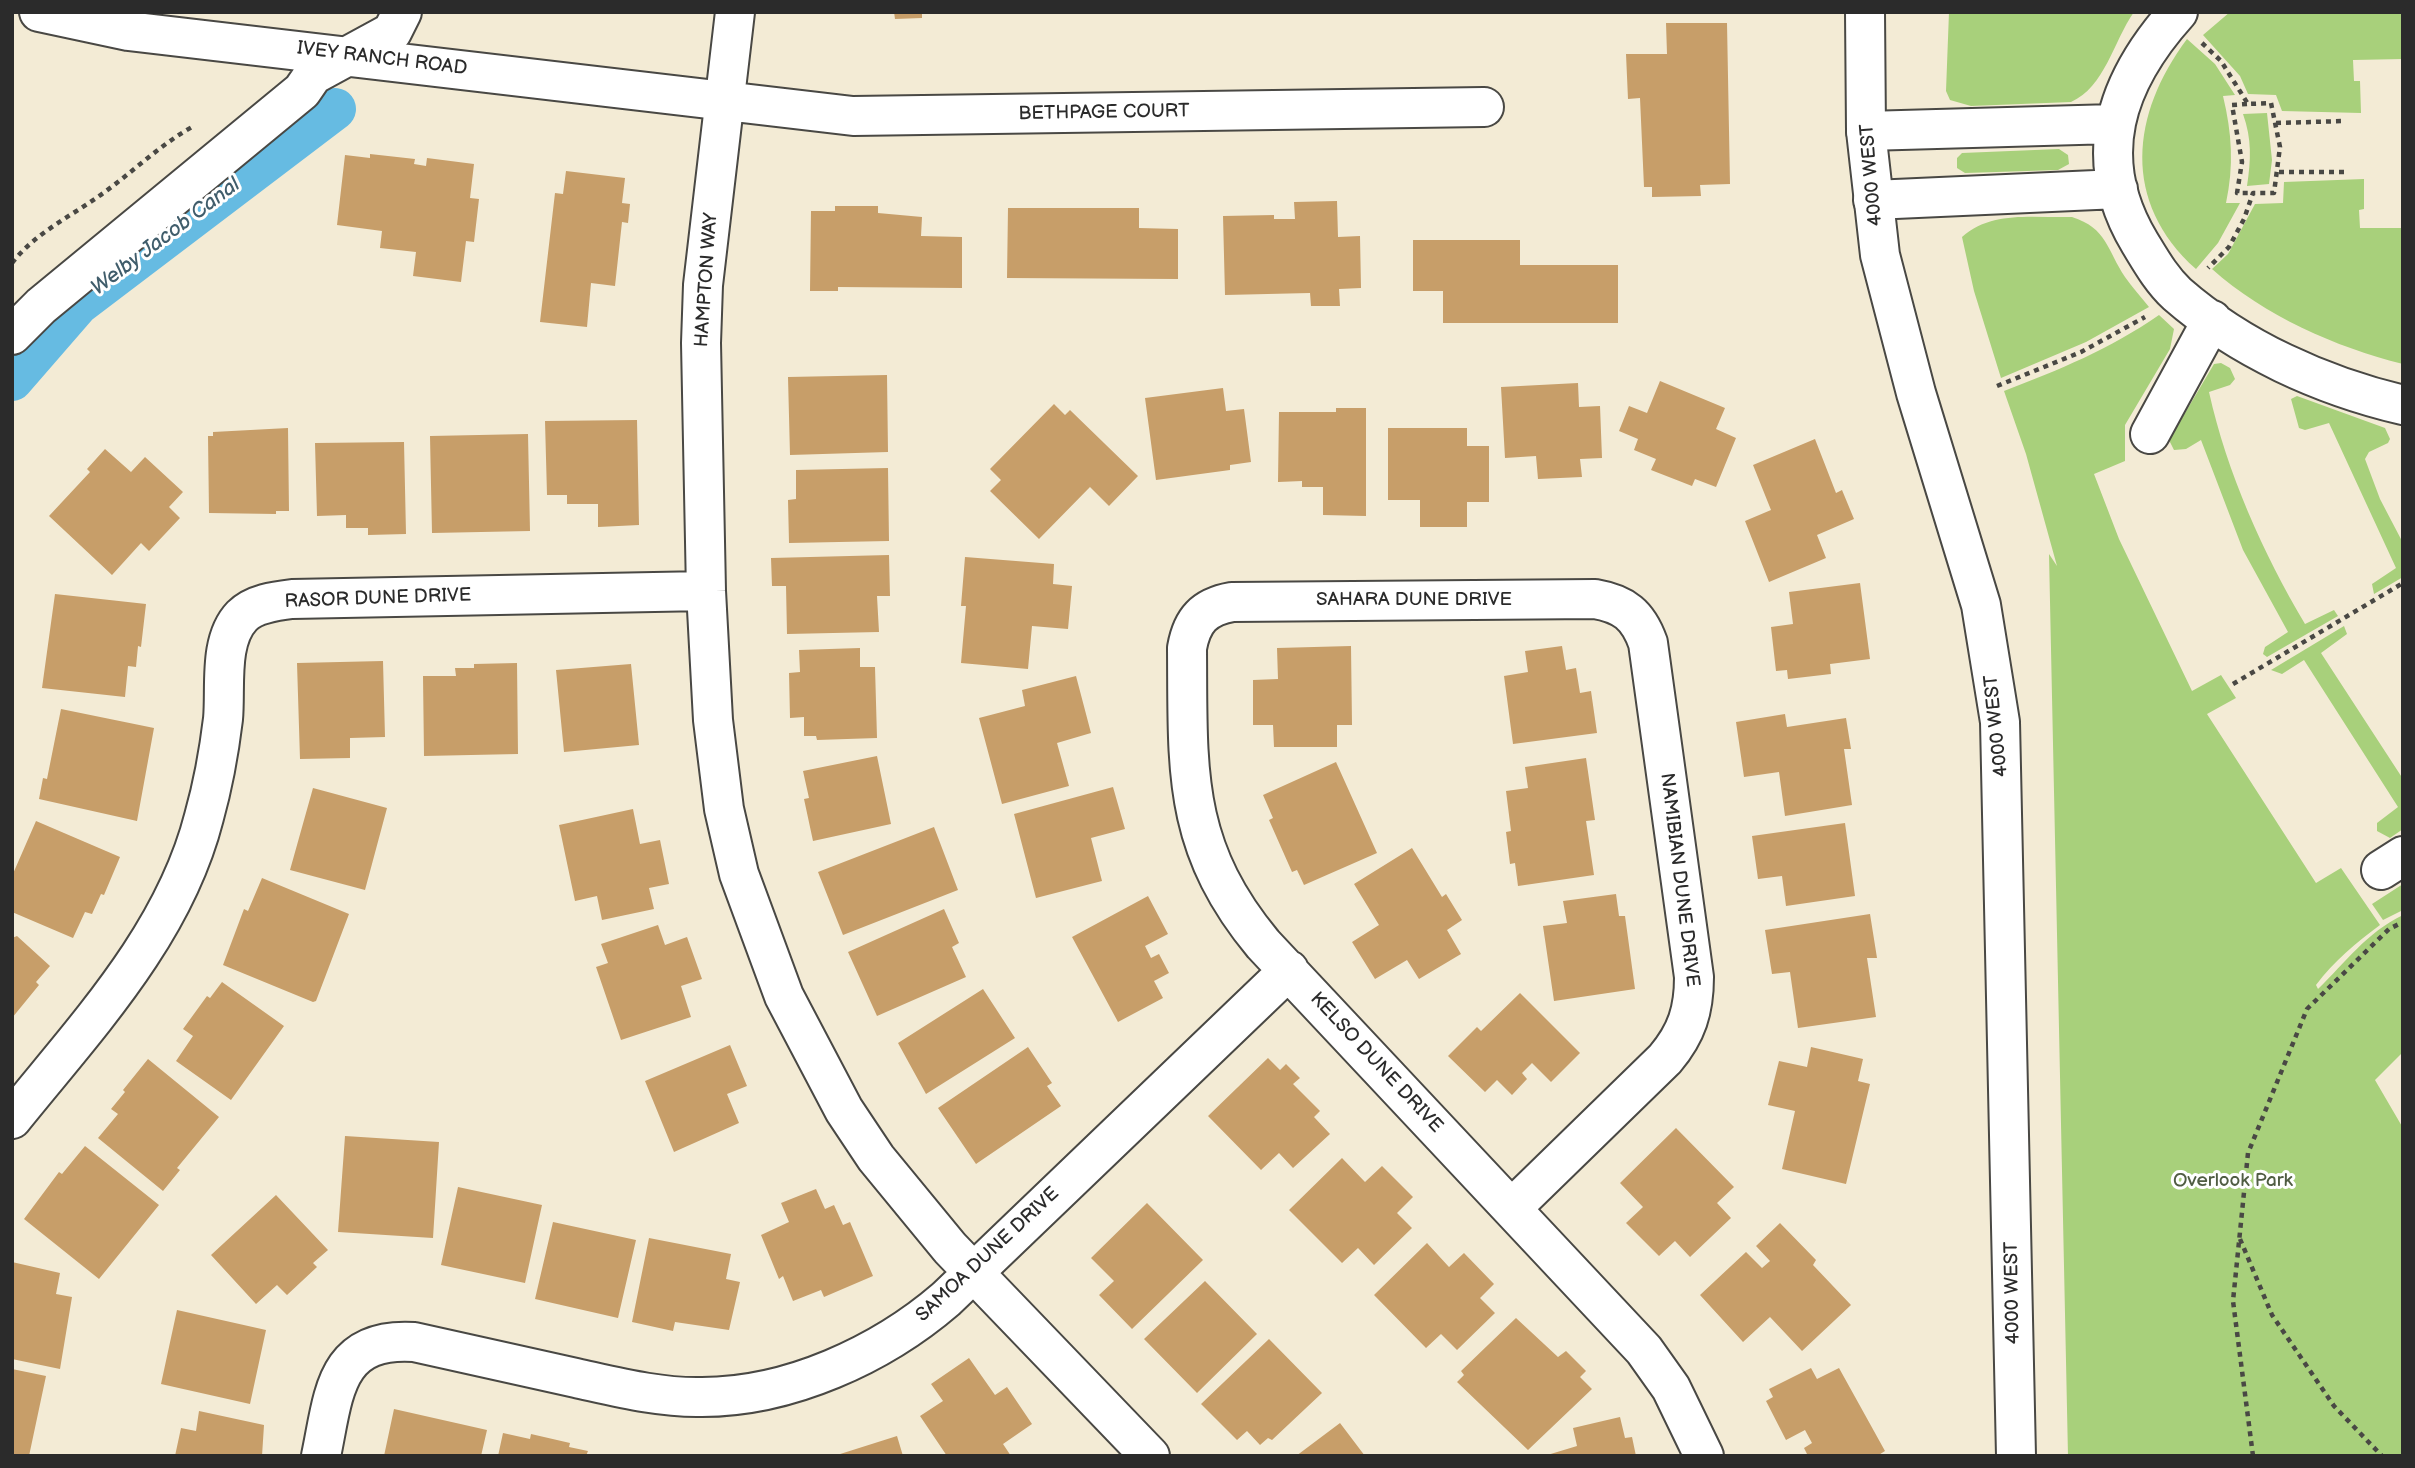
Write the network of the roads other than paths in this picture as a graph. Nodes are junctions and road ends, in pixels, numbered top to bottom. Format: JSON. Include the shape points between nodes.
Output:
{"nodes":[{"id":1,"x":39,"y":12,"type":"edge"},
{"id":2,"x":402,"y":12,"type":"edge"},
{"id":3,"x":735,"y":12,"type":"edge"},
{"id":4,"x":1865,"y":12,"type":"edge"},
{"id":5,"x":2186,"y":24,"type":"edge"},
{"id":6,"x":349,"y":55,"type":"junction"},
{"id":7,"x":726,"y":99,"type":"junction"},
{"id":8,"x":1484,"y":107,"type":"dead end"},
{"id":9,"x":2114,"y":124,"type":"junction"},
{"id":10,"x":1866,"y":131,"type":"junction"},
{"id":11,"x":2118,"y":189,"type":"junction"},
{"id":12,"x":1872,"y":200,"type":"junction"},
{"id":13,"x":2212,"y":320,"type":"junction"},
{"id":14,"x":12,"y":335,"type":"edge"},
{"id":15,"x":2403,"y":405,"type":"edge"},
{"id":16,"x":2150,"y":434,"type":"dead end"},
{"id":17,"x":706,"y":591,"type":"junction"},
{"id":18,"x":1630,"y":611,"type":"joint"},
{"id":19,"x":1200,"y":615,"type":"joint"},
{"id":20,"x":1289,"y":970,"type":"junction"},
{"id":21,"x":12,"y":1119,"type":"edge"},
{"id":22,"x":1512,"y":1208,"type":"junction"},
{"id":23,"x":974,"y":1272,"type":"junction"},
{"id":24,"x":321,"y":1456,"type":"edge"},
{"id":25,"x":1150,"y":1456,"type":"edge"},
{"id":26,"x":1704,"y":1456,"type":"edge"},
{"id":27,"x":2017,"y":1456,"type":"edge"}],
"edges":[{"from":1,"to":6,"type":"street","name":"IVEY RANCH ROAD","via":[[128,31]]},
{"from":2,"to":6,"type":"street","via":[[393,32]]},
{"from":3,"to":7,"type":"street","name":"HAMPTON WAY"},
{"from":4,"to":10,"type":"street","name":"4000 WEST"},
{"from":5,"to":9,"type":"street","via":[[2132,76]]},
{"from":6,"to":7,"type":"street","name":"IVEY RANCH ROAD"},
{"from":6,"to":14,"type":"street","via":[[313,75],[302,91],[41,306]]},
{"from":7,"to":8,"type":"street","name":"BETHPAGE COURT","via":[[867,117]]},
{"from":7,"to":17,"type":"street","name":"HAMPTON WAY","via":[[701,314]]},
{"from":9,"to":10,"type":"street"},
{"from":9,"to":11,"type":"street","via":[[2112,163]]},
{"from":10,"to":12,"type":"street","name":"4000 WEST"},
{"from":11,"to":12,"type":"street"},
{"from":11,"to":13,"type":"street","via":[[2125,219],[2160,276]]},
{"from":12,"to":27,"type":"street","name":"4000 WEST","via":[[1890,302],[1981,605],[2000,722]]},
{"from":13,"to":15,"type":"street","via":[[2240,341],[2316,378]]},
{"from":13,"to":16,"type":"street"},
{"from":17,"to":21,"type":"street","name":"RASOR DUNE DRIVE","via":[[292,599],[256,607],[242,616],[226,661],[216,768],[186,870],[135,964]]},
{"from":17,"to":23,"type":"street","name":"HAMPTON WAY","via":[[713,720],[724,809],[760,937],[794,1018],[844,1110],[906,1198]]},
{"from":18,"to":19,"type":"street","name":"SAHARA DUNE DRIVE","via":[[1595,599],[1232,601],[1214,605]]},
{"from":18,"to":22,"type":"street","name":"NAMIBIAN DUNE DRIVE","via":[[1642,625],[1647,643],[1694,999],[1680,1042]]},
{"from":19,"to":20,"type":"street","name":"KELSO DUNE DRIVE","via":[[1190,630],[1187,648],[1188,772],[1194,810],[1219,883],[1239,915]]},
{"from":20,"to":22,"type":"street","name":"KELSO DUNE DRIVE"},
{"from":20,"to":23,"type":"street","name":"SAMOA DUNE DRIVE"},
{"from":22,"to":26,"type":"street","name":"KELSO DUNE DRIVE","via":[[1644,1350],[1671,1388]]},
{"from":23,"to":24,"type":"street","name":"SAMOA DUNE DRIVE","via":[[925,1317],[858,1360],[735,1395],[649,1393],[414,1342],[380,1343],[363,1349],[340,1377]]},
{"from":23,"to":25,"type":"street","name":"HAMPTON WAY"}]}
